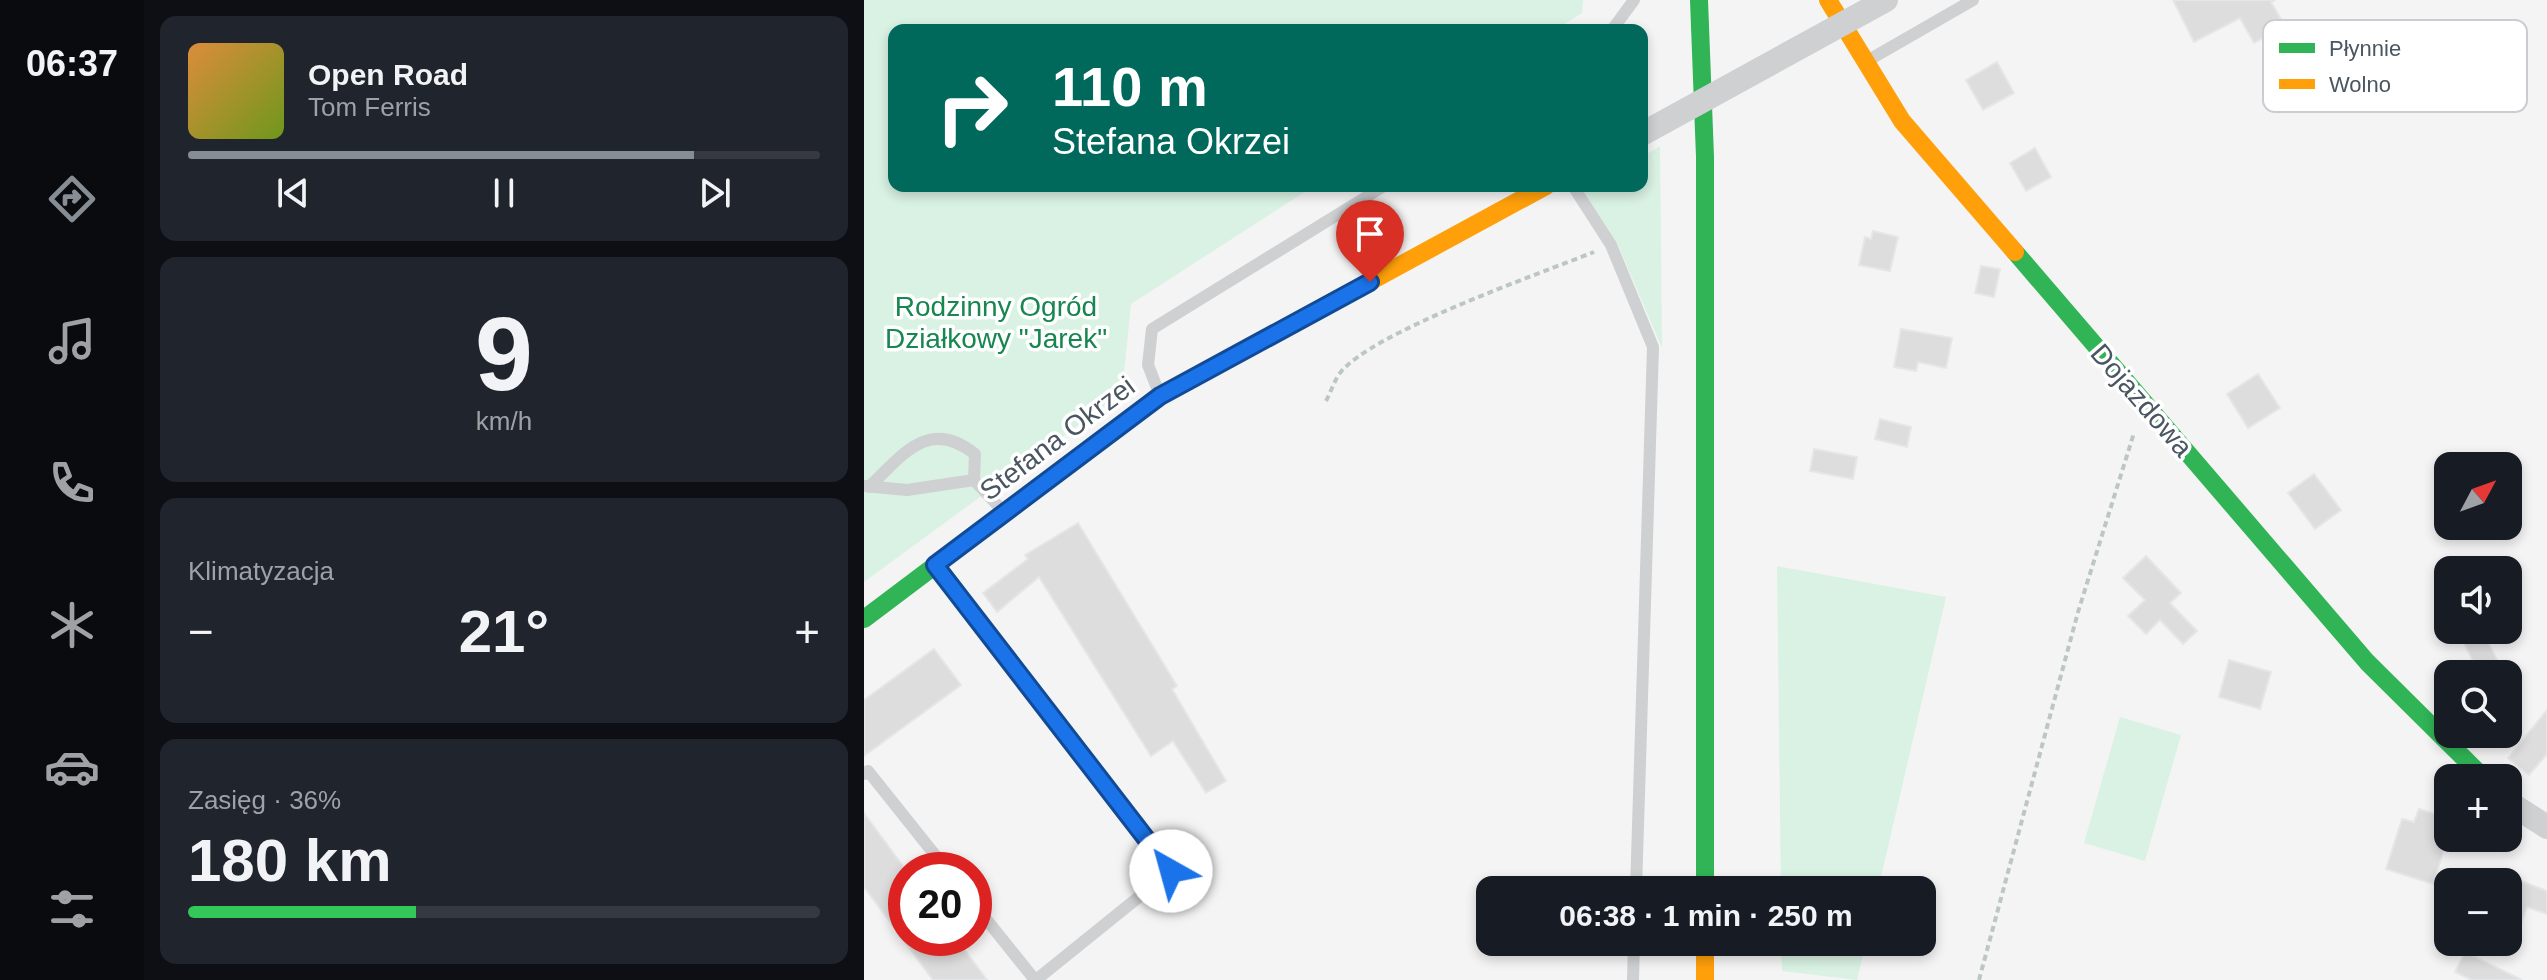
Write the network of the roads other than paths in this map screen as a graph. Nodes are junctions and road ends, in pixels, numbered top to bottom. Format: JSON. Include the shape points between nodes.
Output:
{"nodes":[{"id":1,"x":1634,"y":0,"type":"edge"},
{"id":2,"x":1699,"y":0,"type":"edge"},
{"id":3,"x":1828,"y":0,"type":"edge"},
{"id":4,"x":1886,"y":0,"type":"edge"},
{"id":5,"x":1973,"y":0,"type":"edge"},
{"id":6,"x":1616,"y":24,"type":"edge"},
{"id":7,"x":1864,"y":62,"type":"junction"},
{"id":8,"x":1648,"y":131,"type":"edge"},
{"id":9,"x":1374,"y":192,"type":"edge"},
{"id":10,"x":1535,"y":192,"type":"edge"},
{"id":11,"x":1577,"y":192,"type":"edge"},
{"id":12,"x":1160,"y":396,"type":"junction"},
{"id":13,"x":974,"y":480,"type":"junction"},
{"id":14,"x":866,"y":486,"type":"edge"},
{"id":15,"x":1005,"y":513,"type":"junction"},
{"id":16,"x":935,"y":565,"type":"junction"},
{"id":17,"x":864,"y":619,"type":"edge"},
{"id":18,"x":2470,"y":764,"type":"edge"},
{"id":19,"x":864,"y":774,"type":"edge"},
{"id":20,"x":2522,"y":811,"type":"edge"},
{"id":21,"x":2547,"y":827,"type":"edge"},
{"id":22,"x":933,"y":852,"type":"edge"},
{"id":23,"x":1636,"y":876,"type":"edge"},
{"id":24,"x":1705,"y":876,"type":"edge"},
{"id":25,"x":992,"y":926,"type":"edge"},
{"id":26,"x":1634,"y":956,"type":"edge"},
{"id":27,"x":1705,"y":956,"type":"edge"},
{"id":28,"x":1035,"y":980,"type":"edge"},
{"id":29,"x":1633,"y":980,"type":"edge"},
{"id":30,"x":1705,"y":980,"type":"edge"}],
"edges":[{"from":1,"to":6,"type":"lane"},
{"from":2,"to":24,"type":"street","via":[[1705,173]]},
{"from":3,"to":7,"type":"street","name":"Dojazdowa"},
{"from":4,"to":8,"type":"street","bridge":true},
{"from":5,"to":7,"type":"lane"},
{"from":7,"to":18,"type":"street","name":"Dojazdowa","via":[[1902,121],[2367,662]]},
{"from":9,"to":12,"type":"lane","via":[[1152,329],[1148,365]]},
{"from":10,"to":12,"type":"street","name":"Stefana Okrzei"},
{"from":11,"to":23,"type":"lane","via":[[1611,245],[1653,347]]},
{"from":12,"to":15,"type":"street","name":"Stefana Okrzei"},
{"from":13,"to":14,"type":"lane","via":[[907,490]]},
{"from":13,"to":14,"type":"lane","via":[[975,454],[956,439],[936,438],[912,445]]},
{"from":13,"to":15,"type":"lane"},
{"from":15,"to":16,"type":"street","name":"Stefana Okrzei"},
{"from":16,"to":17,"type":"street","name":"Stefana Okrzei"},
{"from":16,"to":28,"type":"lane","via":[[1171,871]]},
{"from":19,"to":22,"type":"lane","via":[[868,771]]},
{"from":20,"to":21,"type":"street"},
{"from":25,"to":28,"type":"lane"},
{"from":26,"to":29,"type":"lane"},
{"from":27,"to":30,"type":"street"}]}
